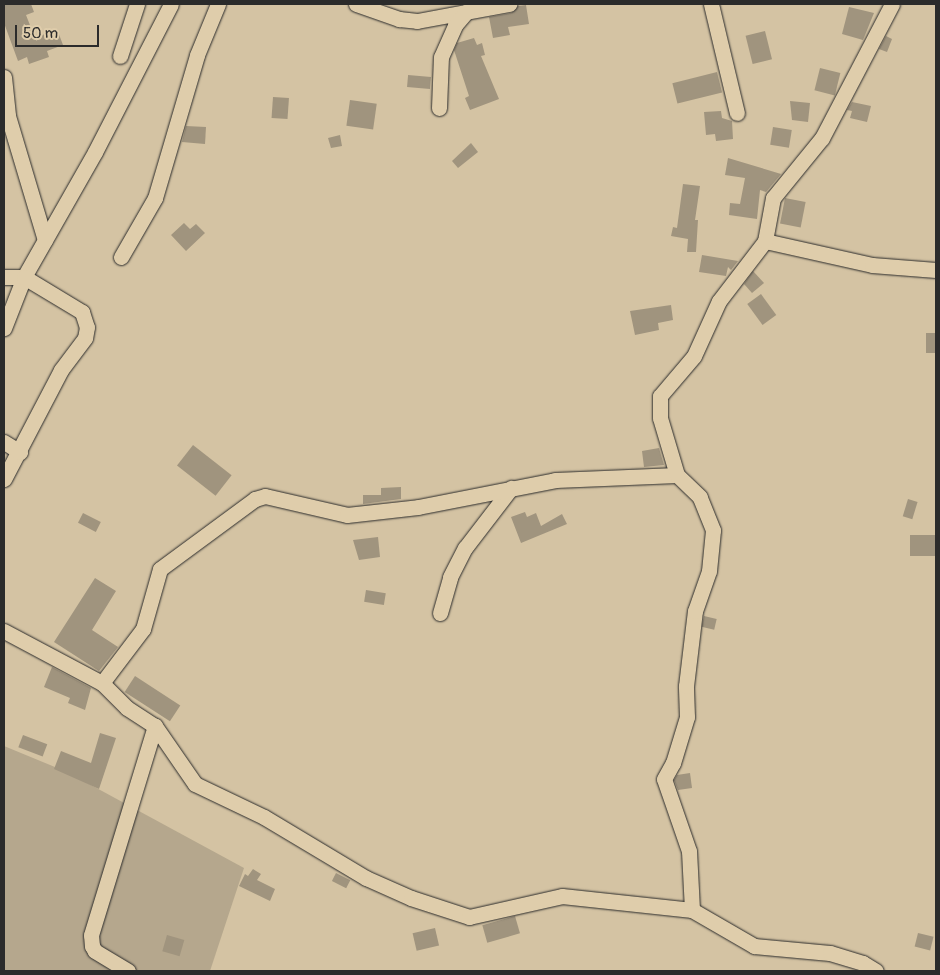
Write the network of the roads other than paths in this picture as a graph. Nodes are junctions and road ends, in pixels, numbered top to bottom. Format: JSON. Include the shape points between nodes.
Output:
{"nodes":[{"id":1,"x":137,"y":4,"type":"edge"},
{"id":2,"x":171,"y":4,"type":"edge"},
{"id":3,"x":218,"y":4,"type":"edge"},
{"id":4,"x":356,"y":4,"type":"edge"},
{"id":5,"x":509,"y":4,"type":"edge"},
{"id":6,"x":711,"y":4,"type":"edge"},
{"id":7,"x":892,"y":4,"type":"edge"},
{"id":8,"x":467,"y":11,"type":"junction"},
{"id":9,"x":120,"y":56,"type":"dead end"},
{"id":10,"x":4,"y":77,"type":"edge"},
{"id":11,"x":439,"y":108,"type":"dead end"},
{"id":12,"x":737,"y":113,"type":"dead end"},
{"id":13,"x":6,"y":114,"type":"edge"},
{"id":14,"x":45,"y":240,"type":"junction"},
{"id":15,"x":765,"y":241,"type":"junction"},
{"id":16,"x":121,"y":257,"type":"dead end"},
{"id":17,"x":936,"y":270,"type":"edge"},
{"id":18,"x":4,"y":277,"type":"edge"},
{"id":19,"x":24,"y":277,"type":"junction"},
{"id":20,"x":4,"y":328,"type":"edge"},
{"id":21,"x":4,"y":442,"type":"edge"},
{"id":22,"x":20,"y":452,"type":"junction"},
{"id":23,"x":677,"y":474,"type":"junction"},
{"id":24,"x":4,"y":479,"type":"edge"},
{"id":25,"x":510,"y":488,"type":"junction"},
{"id":26,"x":440,"y":613,"type":"dead end"},
{"id":27,"x":4,"y":631,"type":"edge"},
{"id":28,"x":102,"y":683,"type":"junction"},
{"id":29,"x":155,"y":726,"type":"junction"},
{"id":30,"x":692,"y":910,"type":"junction"},
{"id":31,"x":128,"y":971,"type":"edge"},
{"id":32,"x":876,"y":971,"type":"edge"}],
"edges":[{"from":1,"to":9,"type":"street"},
{"from":2,"to":14,"type":"street","via":[[96,152]]},
{"from":3,"to":16,"type":"street","via":[[197,55],[155,198]]},
{"from":4,"to":8,"type":"street","via":[[399,19],[417,21]]},
{"from":5,"to":8,"type":"street"},
{"from":6,"to":12,"type":"street"},
{"from":7,"to":15,"type":"street","via":[[822,138],[773,198]]},
{"from":8,"to":11,"type":"street","via":[[455,24],[441,57]]},
{"from":10,"to":13,"type":"street"},
{"from":13,"to":14,"type":"street"},
{"from":14,"to":19,"type":"street"},
{"from":15,"to":17,"type":"street","via":[[872,265]]},
{"from":15,"to":23,"type":"street","via":[[719,301],[694,356],[660,396],[660,418]]},
{"from":18,"to":19,"type":"street"},
{"from":19,"to":20,"type":"street"},
{"from":19,"to":22,"type":"street","via":[[82,312],[86,327],[85,338],[60,370]]},
{"from":21,"to":22,"type":"street"},
{"from":22,"to":24,"type":"street"},
{"from":23,"to":25,"type":"street","via":[[555,480]]},
{"from":23,"to":30,"type":"street","via":[[700,497],[713,530],[709,571],[695,611],[686,686],[687,716],[664,779],[689,851]]},
{"from":25,"to":26,"type":"street","via":[[465,548],[450,577]]},
{"from":25,"to":28,"type":"street","via":[[418,508],[347,515],[265,496],[255,499],[160,569],[144,629]]},
{"from":27,"to":28,"type":"street"},
{"from":28,"to":29,"type":"street","via":[[127,708]]},
{"from":29,"to":30,"type":"street","via":[[194,784],[264,817],[366,878],[411,898],[470,917],[562,896]]},
{"from":29,"to":31,"type":"street","via":[[91,935],[96,951]]},
{"from":30,"to":32,"type":"street","via":[[754,946],[830,953],[863,963]]}]}
